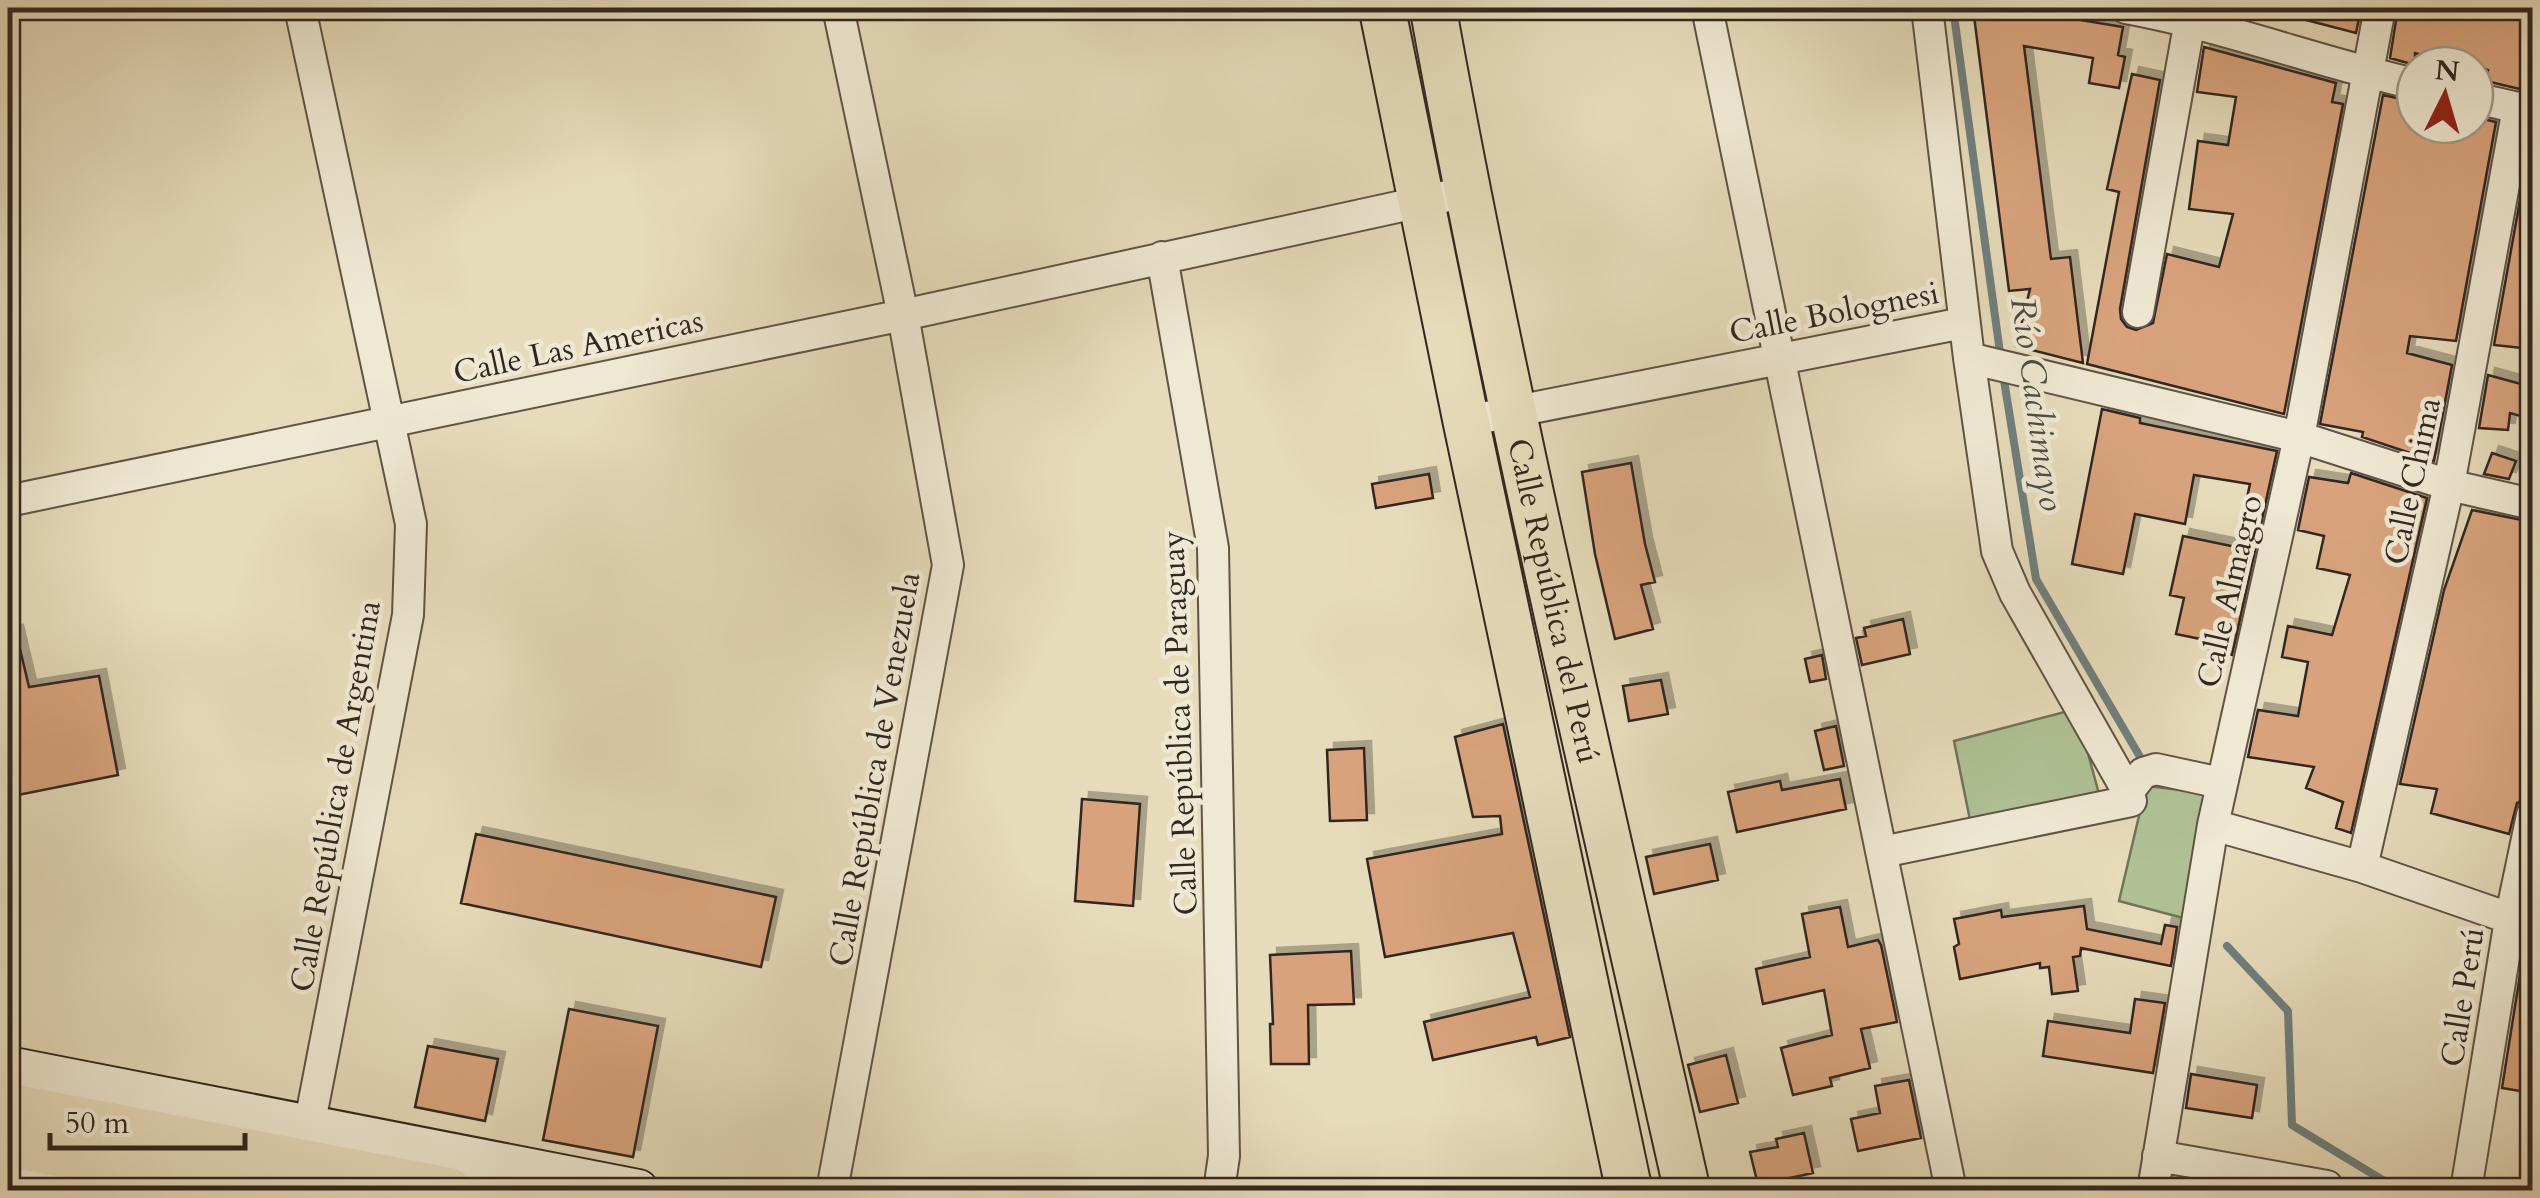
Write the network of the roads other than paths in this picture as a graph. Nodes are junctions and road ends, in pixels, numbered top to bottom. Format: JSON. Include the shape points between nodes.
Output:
{"nodes":[{"id":1,"x":300,"y":8,"type":"edge"},
{"id":2,"x":838,"y":8,"type":"edge"},
{"id":3,"x":1382,"y":8,"type":"edge"},
{"id":4,"x":1433,"y":8,"type":"edge"},
{"id":5,"x":1707,"y":8,"type":"edge"},
{"id":6,"x":1926,"y":8,"type":"edge"},
{"id":7,"x":2126,"y":8,"type":"edge"},
{"id":8,"x":2380,"y":8,"type":"edge"},
{"id":9,"x":2190,"y":20,"type":"junction"},
{"id":10,"x":2368,"y":74,"type":"junction"},
{"id":11,"x":2395,"y":80,"type":"edge"},
{"id":12,"x":2495,"y":102,"type":"edge"},
{"id":13,"x":2525,"y":109,"type":"edge"},
{"id":14,"x":1445,"y":196,"type":"junction"},
{"id":15,"x":1162,"y":257,"type":"junction"},
{"id":16,"x":2138,"y":312,"type":"dead end"},
{"id":17,"x":903,"y":315,"type":"junction"},
{"id":18,"x":1963,"y":322,"type":"junction"},
{"id":19,"x":1780,"y":359,"type":"junction"},
{"id":20,"x":1977,"y":360,"type":"junction"},
{"id":21,"x":1512,"y":410,"type":"junction"},
{"id":22,"x":1466,"y":421,"type":"junction"},
{"id":23,"x":388,"y":422,"type":"junction"},
{"id":24,"x":2299,"y":437,"type":"junction"},
{"id":25,"x":2449,"y":486,"type":"junction"},
{"id":26,"x":8,"y":501,"type":"edge"},
{"id":27,"x":2532,"y":504,"type":"edge"},
{"id":28,"x":2142,"y":778,"type":"junction"},
{"id":29,"x":2221,"y":783,"type":"junction"},
{"id":30,"x":2532,"y":815,"type":"edge"},
{"id":31,"x":2212,"y":825,"type":"junction"},
{"id":32,"x":1882,"y":852,"type":"junction"},
{"id":33,"x":2362,"y":867,"type":"junction"},
{"id":34,"x":2521,"y":922,"type":"edge"},
{"id":35,"x":8,"y":1067,"type":"edge"},
{"id":36,"x":8,"y":1106,"type":"edge"},
{"id":37,"x":309,"y":1127,"type":"junction"},
{"id":38,"x":8,"y":1144,"type":"edge"},
{"id":39,"x":2158,"y":1156,"type":"junction"},
{"id":40,"x":8,"y":1177,"type":"edge"},
{"id":41,"x":2327,"y":1186,"type":"dead end"},
{"id":42,"x":78,"y":1190,"type":"edge"},
{"id":43,"x":249,"y":1190,"type":"edge"},
{"id":44,"x":448,"y":1190,"type":"edge"},
{"id":45,"x":638,"y":1190,"type":"edge"},
{"id":46,"x":832,"y":1190,"type":"edge"},
{"id":47,"x":1219,"y":1190,"type":"edge"},
{"id":48,"x":1630,"y":1190,"type":"edge"},
{"id":49,"x":1687,"y":1190,"type":"edge"},
{"id":50,"x":1951,"y":1190,"type":"edge"},
{"id":51,"x":2153,"y":1190,"type":"edge"},
{"id":52,"x":2466,"y":1190,"type":"edge"}],
"edges":[{"from":1,"to":23,"type":"street","name":"Calle República de Argentina"},
{"from":2,"to":17,"type":"street","name":"Calle República de Venezuela"},
{"from":3,"to":14,"type":"main road","name":"Calle República del Perú"},
{"from":4,"to":14,"type":"main road","name":"Calle República del Perú"},
{"from":5,"to":19,"type":"street"},
{"from":6,"to":18,"type":"street"},
{"from":7,"to":9,"type":"street"},
{"from":8,"to":10,"type":"street","name":"Calle Almagro"},
{"from":9,"to":10,"type":"street"},
{"from":9,"to":16,"type":"street"},
{"from":10,"to":11,"type":"street"},
{"from":10,"to":24,"type":"street","name":"Calle Almagro"},
{"from":12,"to":13,"type":"street"},
{"from":13,"to":25,"type":"street","name":"Calle Chima"},
{"from":14,"to":15,"type":"street","name":"Calle Las Americas"},
{"from":14,"to":21,"type":"main road","name":"Calle República del Perú"},
{"from":14,"to":22,"type":"main road","name":"Calle República del Perú"},
{"from":15,"to":17,"type":"street","name":"Calle Las Americas"},
{"from":15,"to":47,"type":"street","name":"Calle República de Paraguay","via":[[1214,548],[1224,1156]]},
{"from":17,"to":23,"type":"street","name":"Calle Las Americas"},
{"from":17,"to":46,"type":"street","name":"Calle República de Venezuela","via":[[948,564]]},
{"from":18,"to":19,"type":"street","name":"Calle Bolognesi"},
{"from":18,"to":20,"type":"street","name":"Calle Bolognesi"},
{"from":19,"to":21,"type":"street","name":"Calle Bolognesi"},
{"from":19,"to":32,"type":"street"},
{"from":20,"to":24,"type":"street"},
{"from":20,"to":28,"type":"street","name":"Calle Bolognesi","via":[[1997,551],[2016,592]]},
{"from":21,"to":22,"type":"street","name":"Calle Bolognesi"},
{"from":21,"to":49,"type":"main road","name":"Calle República del Perú"},
{"from":22,"to":48,"type":"main road","name":"Calle República del Perú"},
{"from":23,"to":26,"type":"street","name":"Calle Las Americas"},
{"from":23,"to":37,"type":"street","name":"Calle República de Argentina","via":[[411,524],[408,615]]},
{"from":24,"to":25,"type":"street"},
{"from":24,"to":29,"type":"street","name":"Calle Almagro"},
{"from":25,"to":27,"type":"street"},
{"from":25,"to":33,"type":"street","name":"Calle Chima"},
{"from":28,"to":29,"type":"street"},
{"from":28,"to":32,"type":"street","via":[[2131,801]]},
{"from":29,"to":31,"type":"street","name":"Calle Almagro"},
{"from":30,"to":34,"type":"street","name":"Calle Perú"},
{"from":31,"to":33,"type":"street"},
{"from":31,"to":39,"type":"street","name":"Calle Almagro"},
{"from":32,"to":50,"type":"street"},
{"from":33,"to":34,"type":"street"},
{"from":34,"to":52,"type":"street","name":"Calle Perú"},
{"from":35,"to":37,"type":"main road"},
{"from":36,"to":44,"type":"main road"},
{"from":37,"to":45,"type":"main road"},
{"from":38,"to":43,"type":"main road"},
{"from":39,"to":41,"type":"street"},
{"from":39,"to":51,"type":"street","name":"Calle Almagro"},
{"from":40,"to":42,"type":"main road"}]}
